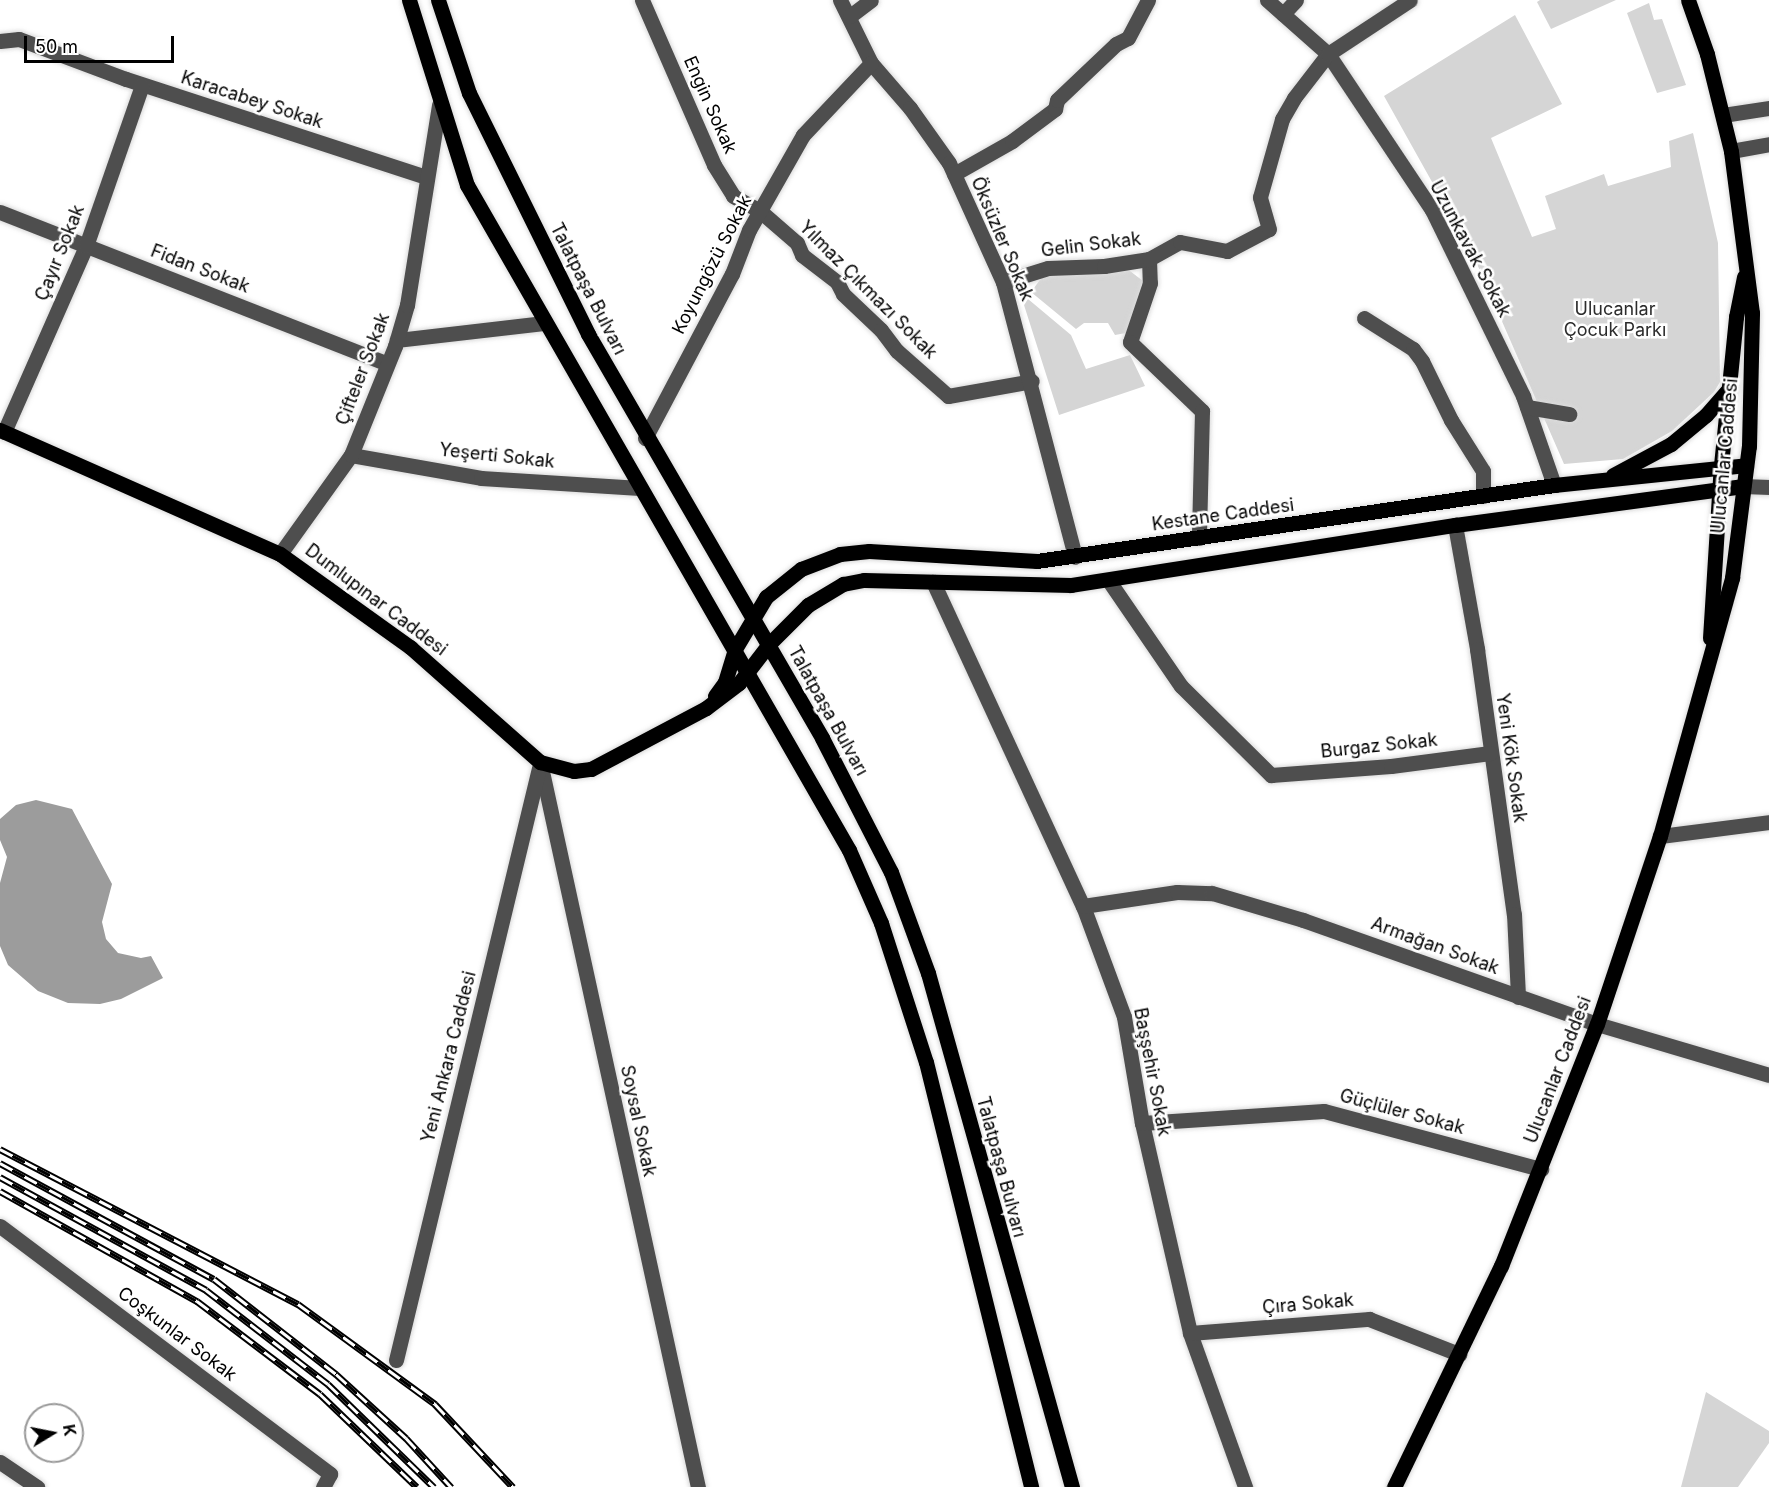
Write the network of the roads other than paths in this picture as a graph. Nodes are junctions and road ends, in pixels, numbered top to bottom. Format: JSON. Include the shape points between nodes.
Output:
{"nodes":[{"id":1,"x":409,"y":0,"type":"edge"},
{"id":2,"x":438,"y":0,"type":"edge"},
{"id":3,"x":642,"y":0,"type":"edge"},
{"id":4,"x":840,"y":0,"type":"edge"},
{"id":5,"x":871,"y":0,"type":"edge"},
{"id":6,"x":1148,"y":0,"type":"edge"},
{"id":7,"x":1267,"y":0,"type":"edge"},
{"id":8,"x":1296,"y":0,"type":"edge"},
{"id":9,"x":1410,"y":0,"type":"edge"},
{"id":10,"x":1688,"y":0,"type":"edge"},
{"id":11,"x":1283,"y":14,"type":"junction"},
{"id":12,"x":850,"y":16,"type":"junction"},
{"id":13,"x":0,"y":41,"type":"edge"},
{"id":14,"x":1328,"y":54,"type":"junction"},
{"id":15,"x":871,"y":63,"type":"junction"},
{"id":16,"x":142,"y":85,"type":"junction"},
{"id":17,"x":439,"y":105,"type":"junction"},
{"id":18,"x":1769,"y":108,"type":"edge"},
{"id":19,"x":1723,"y":115,"type":"junction"},
{"id":20,"x":1769,"y":144,"type":"edge"},
{"id":21,"x":1731,"y":151,"type":"junction"},
{"id":22,"x":954,"y":174,"type":"junction"},
{"id":23,"x":425,"y":177,"type":"junction"},
{"id":24,"x":0,"y":212,"type":"edge"},
{"id":25,"x":760,"y":212,"type":"junction"},
{"id":26,"x":86,"y":246,"type":"junction"},
{"id":27,"x":1149,"y":259,"type":"junction"},
{"id":28,"x":1747,"y":263,"type":"junction"},
{"id":29,"x":1003,"y":282,"type":"junction"},
{"id":30,"x":1364,"y":318,"type":"dead end"},
{"id":31,"x":545,"y":323,"type":"junction"},
{"id":32,"x":397,"y":340,"type":"junction"},
{"id":33,"x":386,"y":363,"type":"junction"},
{"id":34,"x":1032,"y":381,"type":"junction"},
{"id":35,"x":1730,"y":387,"type":"junction"},
{"id":36,"x":1527,"y":407,"type":"junction"},
{"id":37,"x":1569,"y":414,"type":"dead end"},
{"id":38,"x":2,"y":431,"type":"edge"},
{"id":39,"x":645,"y":438,"type":"junction"},
{"id":40,"x":351,"y":455,"type":"junction"},
{"id":41,"x":1721,"y":465,"type":"junction"},
{"id":42,"x":1746,"y":465,"type":"junction"},
{"id":43,"x":1603,"y":480,"type":"junction"},
{"id":44,"x":1554,"y":485,"type":"junction"},
{"id":45,"x":1743,"y":486,"type":"junction"},
{"id":46,"x":1769,"y":487,"type":"edge"},
{"id":47,"x":640,"y":488,"type":"junction"},
{"id":48,"x":1720,"y":490,"type":"junction"},
{"id":49,"x":1483,"y":496,"type":"junction"},
{"id":50,"x":1455,"y":525,"type":"junction"},
{"id":51,"x":1199,"y":538,"type":"junction"},
{"id":52,"x":280,"y":554,"type":"junction"},
{"id":53,"x":1075,"y":557,"type":"junction"},
{"id":54,"x":1109,"y":581,"type":"junction"},
{"id":55,"x":933,"y":582,"type":"junction"},
{"id":56,"x":753,"y":619,"type":"junction"},
{"id":57,"x":768,"y":644,"type":"junction"},
{"id":58,"x":735,"y":649,"type":"junction"},
{"id":59,"x":1710,"y":650,"type":"junction"},
{"id":60,"x":748,"y":672,"type":"junction"},
{"id":61,"x":706,"y":708,"type":"junction"},
{"id":62,"x":1490,"y":753,"type":"junction"},
{"id":63,"x":540,"y":762,"type":"junction"},
{"id":64,"x":1769,"y":822,"type":"edge"},
{"id":65,"x":1660,"y":836,"type":"junction"},
{"id":66,"x":1083,"y":906,"type":"junction"},
{"id":67,"x":1518,"y":997,"type":"junction"},
{"id":68,"x":1597,"y":1024,"type":"junction"},
{"id":69,"x":1769,"y":1075,"type":"edge"},
{"id":70,"x":1142,"y":1123,"type":"junction"},
{"id":71,"x":1541,"y":1169,"type":"junction"},
{"id":72,"x":0,"y":1226,"type":"edge"},
{"id":73,"x":1190,"y":1333,"type":"junction"},
{"id":74,"x":1459,"y":1354,"type":"junction"},
{"id":75,"x":396,"y":1360,"type":"dead end"},
{"id":76,"x":0,"y":1462,"type":"edge"},
{"id":77,"x":327,"y":1480,"type":"edge"},
{"id":78,"x":37,"y":1487,"type":"edge"},
{"id":79,"x":698,"y":1487,"type":"edge"},
{"id":80,"x":1031,"y":1487,"type":"edge"},
{"id":81,"x":1072,"y":1487,"type":"edge"},
{"id":82,"x":1245,"y":1487,"type":"edge"},
{"id":83,"x":1394,"y":1487,"type":"edge"}],
"edges":[{"from":1,"to":17,"type":"main road"},
{"from":2,"to":39,"type":"main road","name":"Talatpaşa Bulvarı","via":[[469,93],[492,144]]},
{"from":3,"to":25,"type":"street","name":"Engin Sokak","via":[[714,165],[733,196]]},
{"from":4,"to":12,"type":"street","name":"Öksüzler Sokak"},
{"from":5,"to":12,"type":"street"},
{"from":6,"to":22,"type":"street","via":[[1128,38],[1116,44],[1057,100],[1055,109],[1012,141]]},
{"from":7,"to":11,"type":"street","name":"Uzunkavak Sokak"},
{"from":8,"to":11,"type":"street"},
{"from":9,"to":14,"type":"street"},
{"from":10,"to":19,"type":"main road","name":"Ulucanlar Caddesi"},
{"from":11,"to":14,"type":"street","name":"Uzunkavak Sokak"},
{"from":12,"to":15,"type":"street","name":"Öksüzler Sokak"},
{"from":13,"to":16,"type":"street","name":"Karacabey Sokak","via":[[19,39]]},
{"from":14,"to":27,"type":"street","name":"Gelin Sokak","via":[[1317,64],[1282,119],[1260,197],[1269,229],[1227,251],[1180,243]]},
{"from":14,"to":36,"type":"street","name":"Uzunkavak Sokak","via":[[1432,210]]},
{"from":15,"to":22,"type":"street","name":"Öksüzler Sokak","via":[[910,108]]},
{"from":15,"to":25,"type":"street","name":"Koyungözü Sokak","via":[[803,135]]},
{"from":16,"to":23,"type":"street","name":"Karacabey Sokak"},
{"from":16,"to":26,"type":"street","name":"Çayır Sokak"},
{"from":17,"to":23,"type":"street","name":"Çifteler Sokak"},
{"from":17,"to":31,"type":"main road","via":[[467,185]]},
{"from":18,"to":19,"type":"street"},
{"from":19,"to":21,"type":"main road","name":"Ulucanlar Caddesi"},
{"from":20,"to":21,"type":"street"},
{"from":21,"to":28,"type":"main road","name":"Ulucanlar Caddesi"},
{"from":22,"to":29,"type":"street","name":"Öksüzler Sokak"},
{"from":23,"to":32,"type":"street","name":"Çifteler Sokak","via":[[407,305]]},
{"from":24,"to":26,"type":"street","name":"Fidan Sokak"},
{"from":25,"to":34,"type":"street","name":"Yılmaz Çıkmazı Sokak","via":[[797,243],[802,255],[837,282],[843,294],[897,351],[948,396]]},
{"from":25,"to":39,"type":"street","name":"Koyungözü Sokak","via":[[732,274]]},
{"from":26,"to":33,"type":"street","name":"Fidan Sokak"},
{"from":26,"to":38,"type":"street","name":"Çayır Sokak"},
{"from":27,"to":29,"type":"street","name":"Gelin Sokak","via":[[1048,268]]},
{"from":27,"to":51,"type":"street","via":[[1150,283],[1130,342],[1202,411]]},
{"from":28,"to":35,"type":"main road","name":"Ulucanlar Caddesi","via":[[1736,317]]},
{"from":28,"to":42,"type":"main road","name":"Ulucanlar Caddesi","via":[[1752,372]]},
{"from":29,"to":34,"type":"street","name":"Öksüzler Sokak"},
{"from":30,"to":49,"type":"street","via":[[1413,350],[1422,361],[1450,420],[1483,471]]},
{"from":31,"to":32,"type":"street"},
{"from":31,"to":47,"type":"main road"},
{"from":32,"to":33,"type":"street","name":"Çifteler Sokak"},
{"from":33,"to":40,"type":"street","name":"Çifteler Sokak"},
{"from":34,"to":53,"type":"street","name":"Öksüzler Sokak"},
{"from":35,"to":41,"type":"main road","name":"Ulucanlar Caddesi"},
{"from":35,"to":43,"type":"main road","via":[[1706,415],[1671,444]]},
{"from":36,"to":37,"type":"street"},
{"from":36,"to":44,"type":"street","name":"Uzunkavak Sokak"},
{"from":38,"to":52,"type":"main road","name":"Dumlupınar Caddesi"},
{"from":39,"to":56,"type":"main road","name":"Talatpaşa Bulvarı"},
{"from":40,"to":47,"type":"street","name":"Yeşerti Sokak","via":[[481,478]]},
{"from":40,"to":52,"type":"street","name":"Çifteler Sokak"},
{"from":41,"to":42,"type":"main road","name":"Kestane Caddesi"},
{"from":41,"to":43,"type":"main road","name":"Kestane Caddesi"},
{"from":41,"to":48,"type":"main road","name":"Ulucanlar Caddesi"},
{"from":42,"to":45,"type":"main road","name":"Ulucanlar Caddesi"},
{"from":43,"to":44,"type":"main road","name":"Kestane Caddesi"},
{"from":44,"to":49,"type":"main road","name":"Kestane Caddesi"},
{"from":45,"to":46,"type":"street"},
{"from":45,"to":48,"type":"main road"},
{"from":45,"to":59,"type":"main road","name":"Ulucanlar Caddesi","via":[[1732,578]]},
{"from":47,"to":58,"type":"main road"},
{"from":48,"to":50,"type":"main road"},
{"from":48,"to":59,"type":"main road","name":"Ulucanlar Caddesi"},
{"from":49,"to":51,"type":"main road","name":"Kestane Caddesi"},
{"from":50,"to":54,"type":"main road"},
{"from":50,"to":62,"type":"street","name":"Yeni Kök Sokak"},
{"from":51,"to":53,"type":"main road","name":"Kestane Caddesi"},
{"from":52,"to":63,"type":"main road","name":"Dumlupınar Caddesi","via":[[410,647]]},
{"from":53,"to":56,"type":"main road","name":"Kestane Caddesi","via":[[1037,561],[869,551],[840,554],[801,569],[766,597]]},
{"from":54,"to":55,"type":"main road","via":[[1071,585]]},
{"from":54,"to":62,"type":"street","name":"Burgaz Sokak","via":[[1181,686],[1271,775],[1391,766]]},
{"from":55,"to":57,"type":"main road","via":[[864,580],[843,584],[808,605]]},
{"from":55,"to":66,"type":"street","name":"Başşehir Sokak"},
{"from":56,"to":57,"type":"main road","name":"Talatpaşa Bulvarı"},
{"from":56,"to":58,"type":"main road","name":"Dumlupınar Caddesi"},
{"from":57,"to":60,"type":"main road","name":"Dumlupınar Caddesi"},
{"from":57,"to":81,"type":"main road","name":"Talatpaşa Bulvarı","via":[[871,831],[909,915]]},
{"from":58,"to":60,"type":"main road"},
{"from":58,"to":61,"type":"main road","name":"Dumlupınar Caddesi","via":[[725,682]]},
{"from":59,"to":65,"type":"main road","name":"Ulucanlar Caddesi"},
{"from":60,"to":61,"type":"main road","name":"Dumlupınar Caddesi"},
{"from":60,"to":80,"type":"main road","via":[[849,850],[885,933],[926,1062]]},
{"from":61,"to":63,"type":"main road","name":"Dumlupınar Caddesi","via":[[591,769],[574,771]]},
{"from":62,"to":67,"type":"street","name":"Yeni Kök Sokak","via":[[1514,914]]},
{"from":63,"to":75,"type":"street","name":"Yeni Ankara Caddesi"},
{"from":63,"to":79,"type":"street","name":"Soysal Sokak"},
{"from":64,"to":65,"type":"street"},
{"from":65,"to":68,"type":"main road","name":"Ulucanlar Caddesi"},
{"from":66,"to":67,"type":"street","name":"Armağan Sokak","via":[[1177,892],[1212,893],[1303,920]]},
{"from":66,"to":70,"type":"street","name":"Başşehir Sokak","via":[[1124,1017]]},
{"from":67,"to":68,"type":"street","name":"Armağan Sokak"},
{"from":68,"to":69,"type":"street","name":"Armağan Sokak"},
{"from":68,"to":71,"type":"main road","name":"Ulucanlar Caddesi"},
{"from":70,"to":71,"type":"street","name":"Güçlüler Sokak","via":[[1324,1112]]},
{"from":70,"to":73,"type":"street","name":"Başşehir Sokak"},
{"from":71,"to":74,"type":"main road","name":"Ulucanlar Caddesi"},
{"from":72,"to":77,"type":"street","name":"Coşkunlar Sokak"},
{"from":73,"to":74,"type":"street","name":"Çıra Sokak","via":[[1369,1319]]},
{"from":73,"to":82,"type":"street","name":"Başşehir Sokak"},
{"from":74,"to":83,"type":"main road","name":"Ulucanlar Caddesi"},
{"from":76,"to":78,"type":"street"}]}
